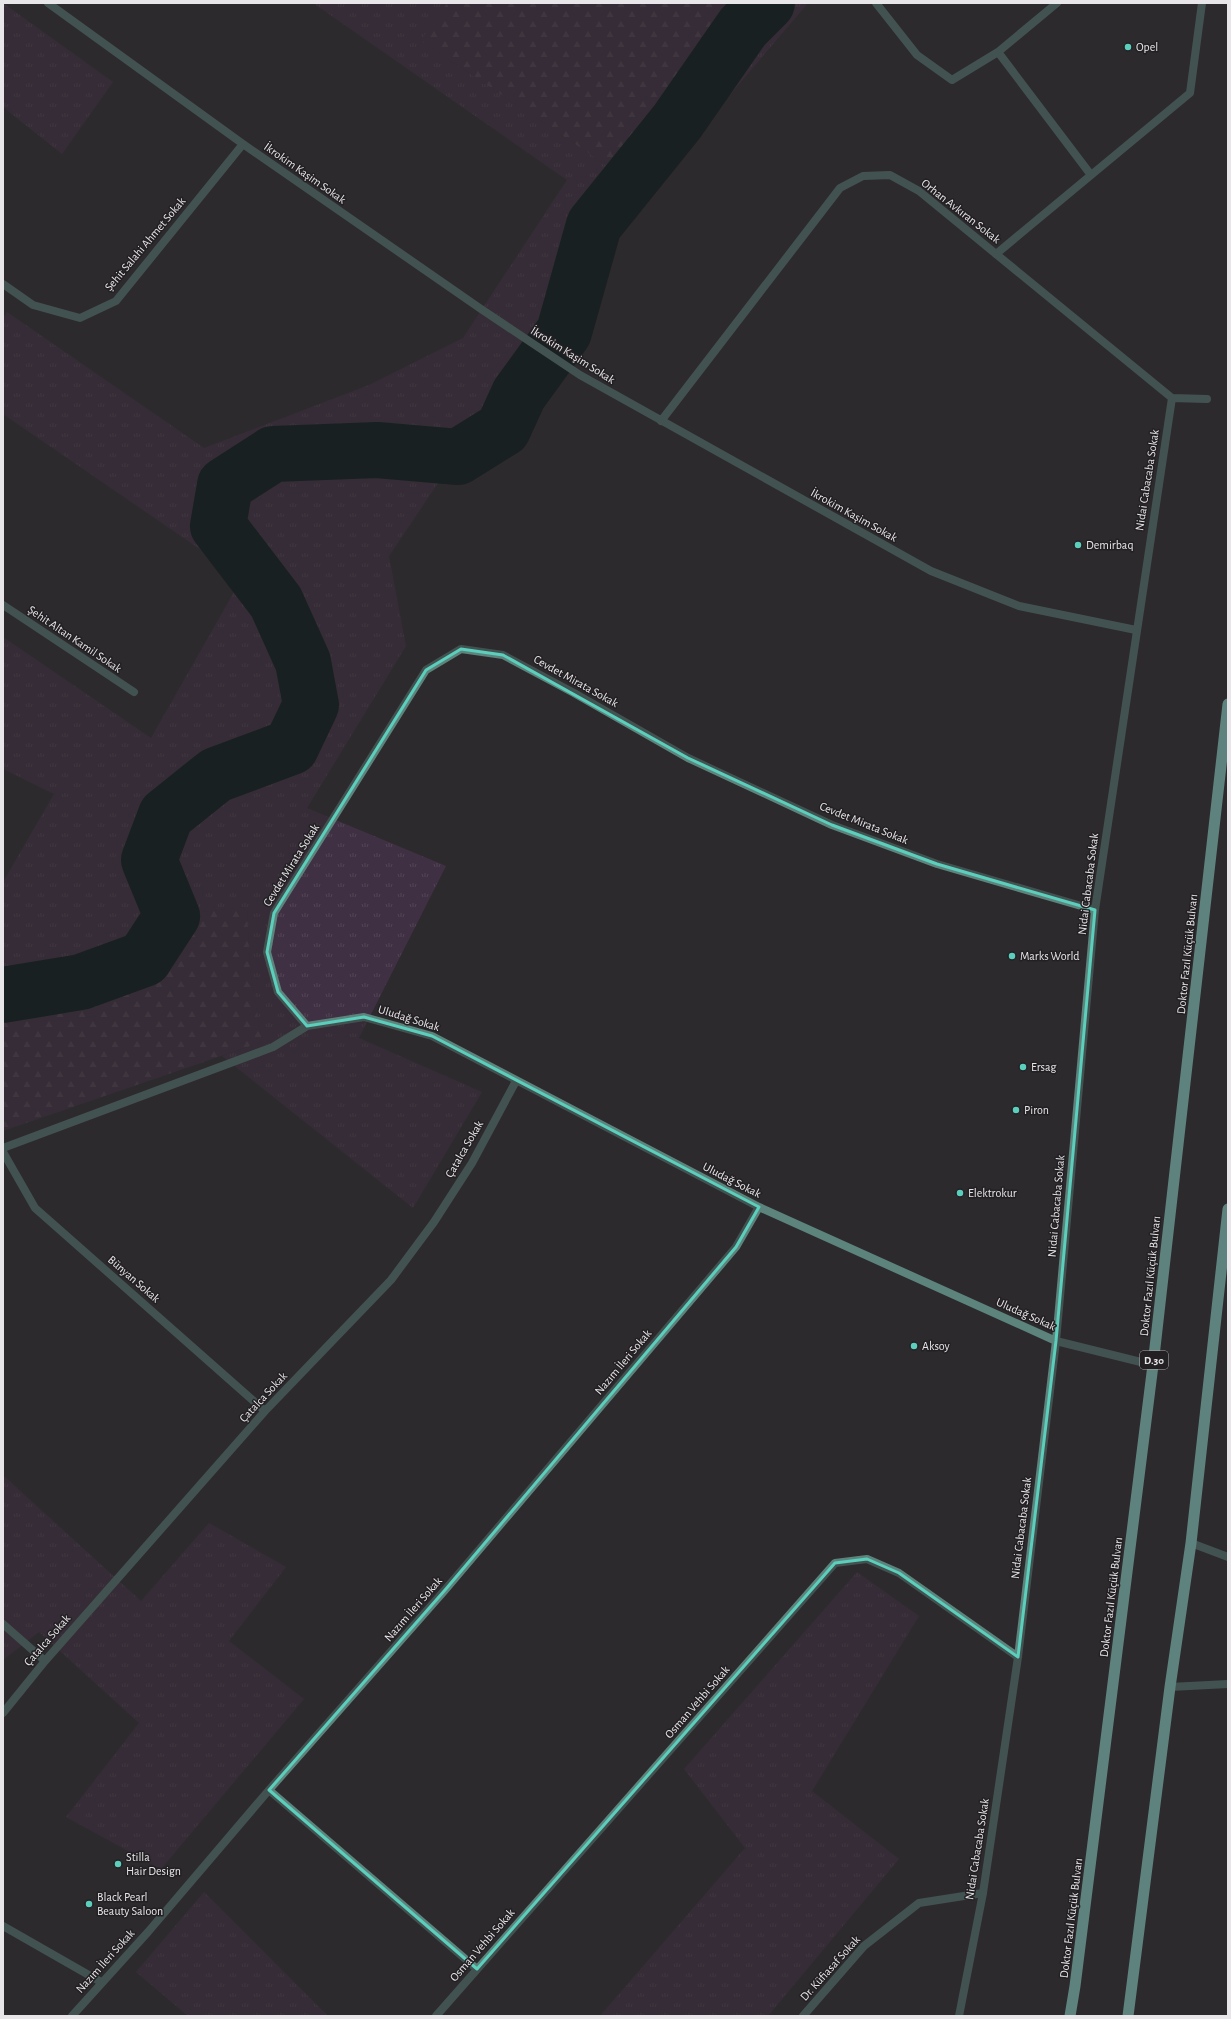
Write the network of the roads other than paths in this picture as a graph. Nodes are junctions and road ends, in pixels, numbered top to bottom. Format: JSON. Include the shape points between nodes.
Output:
{"nodes":[{"id":1,"x":48,"y":3,"type":"edge"},
{"id":2,"x":876,"y":3,"type":"edge"},
{"id":3,"x":1056,"y":3,"type":"edge"},
{"id":4,"x":1202,"y":3,"type":"edge"},
{"id":5,"x":998,"y":52,"type":"junction"},
{"id":6,"x":243,"y":144,"type":"junction"},
{"id":7,"x":1091,"y":175,"type":"junction"},
{"id":8,"x":996,"y":254,"type":"junction"},
{"id":9,"x":3,"y":284,"type":"edge"},
{"id":10,"x":1172,"y":398,"type":"junction"},
{"id":11,"x":1207,"y":399,"type":"dead end"},
{"id":12,"x":661,"y":421,"type":"junction"},
{"id":13,"x":3,"y":605,"type":"edge"},
{"id":14,"x":1136,"y":630,"type":"junction"},
{"id":15,"x":134,"y":692,"type":"dead end"},
{"id":16,"x":1228,"y":704,"type":"edge"},
{"id":17,"x":1095,"y":910,"type":"junction"},
{"id":18,"x":307,"y":1026,"type":"junction"},
{"id":19,"x":516,"y":1081,"type":"junction"},
{"id":20,"x":3,"y":1148,"type":"edge"},
{"id":21,"x":3,"y":1152,"type":"edge"},
{"id":22,"x":759,"y":1207,"type":"junction"},
{"id":23,"x":1228,"y":1209,"type":"edge"},
{"id":24,"x":1056,"y":1341,"type":"junction"},
{"id":25,"x":1153,"y":1365,"type":"junction"},
{"id":26,"x":265,"y":1411,"type":"junction"},
{"id":27,"x":1190,"y":1543,"type":"junction"},
{"id":28,"x":1228,"y":1557,"type":"edge"},
{"id":29,"x":3,"y":1624,"type":"edge"},
{"id":30,"x":1018,"y":1657,"type":"junction"},
{"id":31,"x":45,"y":1661,"type":"junction"},
{"id":32,"x":1228,"y":1684,"type":"edge"},
{"id":33,"x":1170,"y":1687,"type":"junction"},
{"id":34,"x":3,"y":1713,"type":"edge"},
{"id":35,"x":269,"y":1790,"type":"junction"},
{"id":36,"x":983,"y":1893,"type":"junction"},
{"id":37,"x":3,"y":1926,"type":"edge"},
{"id":38,"x":477,"y":1969,"type":"junction"},
{"id":39,"x":101,"y":1982,"type":"junction"},
{"id":40,"x":72,"y":2016,"type":"edge"},
{"id":41,"x":436,"y":2016,"type":"edge"},
{"id":42,"x":803,"y":2016,"type":"edge"},
{"id":43,"x":959,"y":2016,"type":"edge"},
{"id":44,"x":1070,"y":2016,"type":"edge"},
{"id":45,"x":1128,"y":2016,"type":"edge"}],
"edges":[{"from":1,"to":6,"type":"street","name":"İkrokim Kaşim Sokak"},
{"from":2,"to":5,"type":"street","via":[[917,55],[952,80]]},
{"from":3,"to":5,"type":"street"},
{"from":4,"to":7,"type":"street","via":[[1190,94]]},
{"from":5,"to":7,"type":"street"},
{"from":6,"to":9,"type":"street","name":"Şehit Salahi Ahmet Sokak","via":[[116,301],[80,318],[33,305]]},
{"from":6,"to":12,"type":"street","name":"İkrokim Kaşim Sokak","via":[[520,336],[580,375]]},
{"from":7,"to":8,"type":"street"},
{"from":8,"to":10,"type":"street","name":"Orhan Avkıran Sokak"},
{"from":8,"to":12,"type":"street","name":"Orhan Avkıran Sokak","via":[[919,191],[890,175],[863,176],[840,188]]},
{"from":10,"to":11,"type":"street"},
{"from":10,"to":14,"type":"street","name":"Nidai Cabacaba Sokak"},
{"from":12,"to":14,"type":"street","name":"İkrokim Kaşim Sokak","via":[[931,571],[1019,606]]},
{"from":13,"to":15,"type":"street","name":"Şehit Altan Kamil Sokak"},
{"from":14,"to":17,"type":"street","name":"Nidai Cabacaba Sokak"},
{"from":16,"to":25,"type":"highway","name":"Doktor Fazıl Küçük Bulvarı","number":"D.30"},
{"from":17,"to":18,"type":"street","name":"Cevdet Mirata Sokak","via":[[937,864],[832,825],[688,758],[503,655],[461,649],[426,670],[274,914],[267,952],[278,992]]},
{"from":17,"to":24,"type":"street","name":"Nidai Cabacaba Sokak"},
{"from":18,"to":19,"type":"street","name":"Uludağ Sokak","via":[[364,1017],[432,1036]]},
{"from":18,"to":20,"type":"street","via":[[273,1047]]},
{"from":19,"to":22,"type":"street","name":"Uludağ Sokak"},
{"from":19,"to":26,"type":"street","name":"Çatalca Sokak","via":[[472,1163],[434,1222],[391,1280]]},
{"from":21,"to":26,"type":"street","name":"Bünyan Sokak","via":[[35,1208]]},
{"from":22,"to":24,"type":"street","name":"Uludağ Sokak"},
{"from":22,"to":35,"type":"street","name":"Nazım İleri Sokak","via":[[736,1247],[446,1590]]},
{"from":23,"to":27,"type":"highway"},
{"from":24,"to":25,"type":"street","name":"Uludağ Sokak"},
{"from":24,"to":30,"type":"street","name":"Nidai Cabacaba Sokak"},
{"from":25,"to":44,"type":"highway","name":"Doktor Fazıl Küçük Bulvarı","number":"D.30"},
{"from":26,"to":31,"type":"street","name":"Çatalca Sokak"},
{"from":27,"to":28,"type":"street"},
{"from":27,"to":33,"type":"highway"},
{"from":29,"to":31,"type":"street"},
{"from":30,"to":36,"type":"street","name":"Nidai Cabacaba Sokak"},
{"from":30,"to":38,"type":"street","name":"Osman Vehbi Sokak","via":[[899,1573],[867,1559],[836,1563]]},
{"from":31,"to":34,"type":"street","name":"Çatalca Sokak"},
{"from":32,"to":33,"type":"street"},
{"from":33,"to":45,"type":"highway"},
{"from":35,"to":38,"type":"street"},
{"from":35,"to":39,"type":"street","name":"Nazım İleri Sokak","via":[[148,1932]]},
{"from":36,"to":42,"type":"street","name":"Dr. Küfiasaf Sokak","via":[[919,1903],[864,1946]]},
{"from":36,"to":43,"type":"street","name":"Nidai Cabacaba Sokak"},
{"from":37,"to":39,"type":"street"},
{"from":38,"to":41,"type":"street","name":"Osman Vehbi Sokak"},
{"from":39,"to":40,"type":"street","name":"Nazım İleri Sokak"}]}
